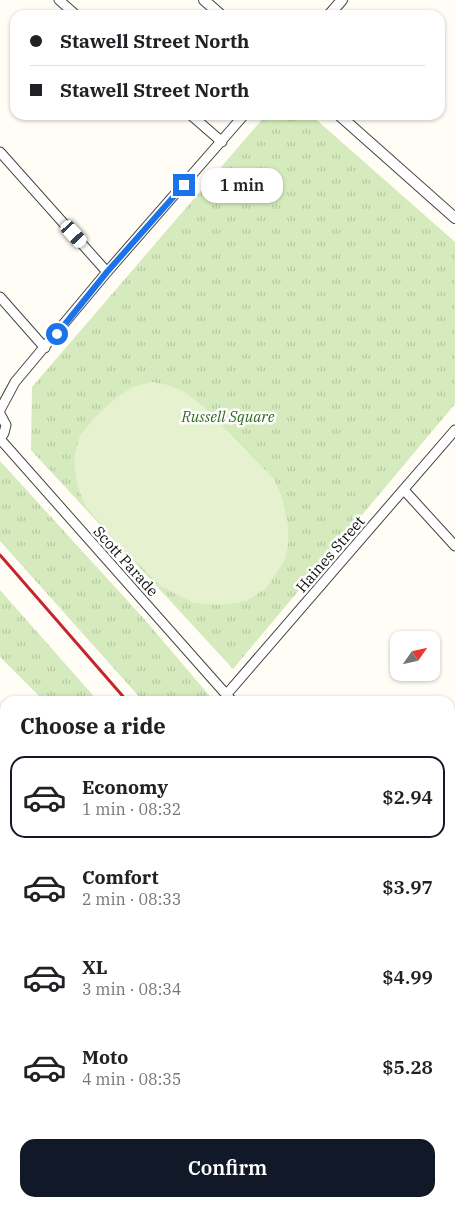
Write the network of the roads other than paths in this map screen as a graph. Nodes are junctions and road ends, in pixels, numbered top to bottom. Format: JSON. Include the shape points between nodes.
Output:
{"nodes":[{"id":1,"x":59,"y":0,"type":"edge"},
{"id":2,"x":204,"y":0,"type":"edge"},
{"id":3,"x":342,"y":0,"type":"edge"},
{"id":4,"x":70,"y":10,"type":"edge"},
{"id":5,"x":215,"y":10,"type":"edge"},
{"id":6,"x":333,"y":10,"type":"edge"},
{"id":7,"x":197,"y":120,"type":"edge"},
{"id":8,"x":240,"y":120,"type":"edge"},
{"id":9,"x":345,"y":120,"type":"edge"},
{"id":10,"x":222,"y":142,"type":"junction"},
{"id":11,"x":0,"y":152,"type":"edge"},
{"id":12,"x":455,"y":218,"type":"edge"},
{"id":13,"x":107,"y":272,"type":"junction"},
{"id":14,"x":0,"y":297,"type":"edge"},
{"id":15,"x":45,"y":348,"type":"junction"},
{"id":16,"x":0,"y":410,"type":"edge"},
{"id":17,"x":0,"y":414,"type":"edge"},
{"id":18,"x":455,"y":430,"type":"edge"},
{"id":19,"x":0,"y":439,"type":"edge"},
{"id":20,"x":404,"y":490,"type":"junction"},
{"id":21,"x":455,"y":546,"type":"edge"},
{"id":22,"x":227,"y":696,"type":"edge"},
{"id":23,"x":231,"y":696,"type":"edge"}],
"edges":[{"from":1,"to":4,"type":"street"},
{"from":2,"to":5,"type":"street"},
{"from":3,"to":6,"type":"street"},
{"from":7,"to":10,"type":"street"},
{"from":8,"to":10,"type":"street"},
{"from":9,"to":12,"type":"street"},
{"from":10,"to":13,"type":"street"},
{"from":11,"to":13,"type":"street"},
{"from":13,"to":15,"type":"street"},
{"from":14,"to":15,"type":"street"},
{"from":15,"to":16,"type":"street","via":[[15,382]]},
{"from":17,"to":19,"type":"street","via":[[6,425]]},
{"from":18,"to":20,"type":"street","name":"Haines Street"},
{"from":19,"to":22,"type":"street","name":"Scott Parade"},
{"from":20,"to":21,"type":"street"},
{"from":20,"to":23,"type":"street","name":"Haines Street"}]}
